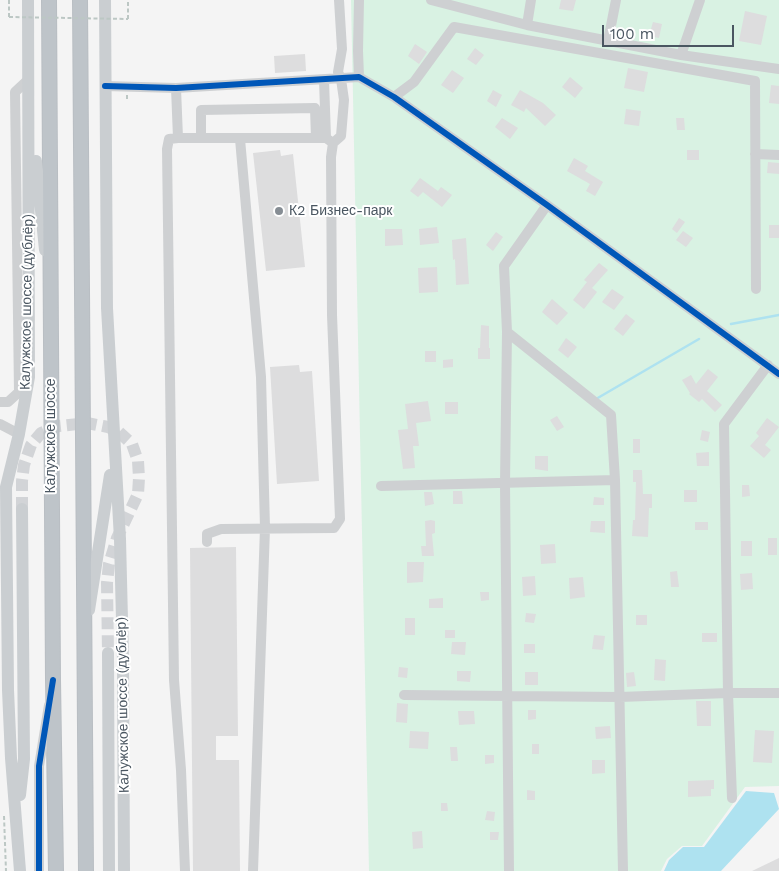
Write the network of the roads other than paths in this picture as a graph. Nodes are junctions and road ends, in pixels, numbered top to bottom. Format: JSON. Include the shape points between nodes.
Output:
{"nodes":[{"id":1,"x":28,"y":0,"type":"edge"},
{"id":2,"x":49,"y":0,"type":"edge"},
{"id":3,"x":80,"y":0,"type":"edge"},
{"id":4,"x":339,"y":0,"type":"edge"},
{"id":5,"x":359,"y":0,"type":"edge"},
{"id":6,"x":431,"y":0,"type":"edge"},
{"id":7,"x":531,"y":0,"type":"edge"},
{"id":8,"x":616,"y":0,"type":"edge"},
{"id":9,"x":700,"y":0,"type":"edge"},
{"id":10,"x":105,"y":1,"type":"edge"},
{"id":11,"x":527,"y":26,"type":"junction"},
{"id":12,"x":608,"y":41,"type":"junction"},
{"id":13,"x":681,"y":55,"type":"junction"},
{"id":14,"x":779,"y":69,"type":"edge"},
{"id":15,"x":359,"y":77,"type":"junction"},
{"id":16,"x":29,"y":79,"type":"junction"},
{"id":17,"x":341,"y":79,"type":"junction"},
{"id":18,"x":324,"y":80,"type":"junction"},
{"id":19,"x":106,"y":86,"type":"junction"},
{"id":20,"x":176,"y":88,"type":"junction"},
{"id":21,"x":29,"y":96,"type":"junction"},
{"id":22,"x":394,"y":97,"type":"junction"},
{"id":23,"x":178,"y":138,"type":"junction"},
{"id":24,"x":201,"y":138,"type":"junction"},
{"id":25,"x":240,"y":139,"type":"junction"},
{"id":26,"x":325,"y":140,"type":"junction"},
{"id":27,"x":754,"y":154,"type":"junction"},
{"id":28,"x":779,"y":155,"type":"edge"},
{"id":29,"x":548,"y":205,"type":"junction"},
{"id":30,"x":756,"y":289,"type":"dead end"},
{"id":31,"x":50,"y":298,"type":"junction"},
{"id":32,"x":507,"y":332,"type":"junction"},
{"id":33,"x":768,"y":364,"type":"junction"},
{"id":34,"x":779,"y":374,"type":"edge"},
{"id":35,"x":0,"y":402,"type":"edge"},
{"id":36,"x":0,"y":424,"type":"edge"},
{"id":37,"x":19,"y":434,"type":"junction"},
{"id":38,"x":114,"y":442,"type":"junction"},
{"id":39,"x":615,"y":480,"type":"junction"},
{"id":40,"x":504,"y":484,"type":"junction"},
{"id":41,"x":381,"y":486,"type":"dead end"},
{"id":42,"x":22,"y":509,"type":"tunnel mouth"},
{"id":43,"x":265,"y":528,"type":"junction"},
{"id":44,"x":207,"y":542,"type":"dead end"},
{"id":45,"x":84,"y":646,"type":"junction"},
{"id":46,"x":108,"y":653,"type":"tunnel mouth"},
{"id":47,"x":53,"y":680,"type":"junction"},
{"id":48,"x":4,"y":690,"type":"edge"},
{"id":49,"x":728,"y":693,"type":"junction"},
{"id":50,"x":779,"y":693,"type":"edge"},
{"id":51,"x":404,"y":695,"type":"dead end"},
{"id":52,"x":508,"y":696,"type":"junction"},
{"id":53,"x":620,"y":697,"type":"junction"},
{"id":54,"x":732,"y":798,"type":"dead end"},
{"id":55,"x":16,"y":825,"type":"junction"},
{"id":56,"x":20,"y":871,"type":"edge"},
{"id":57,"x":39,"y":871,"type":"edge"},
{"id":58,"x":56,"y":871,"type":"edge"},
{"id":59,"x":86,"y":871,"type":"edge"},
{"id":60,"x":109,"y":871,"type":"edge"},
{"id":61,"x":124,"y":871,"type":"edge"},
{"id":62,"x":185,"y":871,"type":"edge"},
{"id":63,"x":253,"y":871,"type":"edge"},
{"id":64,"x":509,"y":871,"type":"edge"},
{"id":65,"x":622,"y":871,"type":"edge"}],
"edges":[{"from":1,"to":16,"type":"main road","name":"Калужское шоссе (дублёр)"},
{"from":2,"to":31,"type":"highway","name":"Калужское шоссе"},
{"from":3,"to":45,"type":"highway"},
{"from":4,"to":17,"type":"street","via":[[342,49],[338,72]]},
{"from":5,"to":15,"type":"street"},
{"from":6,"to":11,"type":"street"},
{"from":7,"to":11,"type":"street"},
{"from":8,"to":12,"type":"street"},
{"from":9,"to":13,"type":"street"},
{"from":10,"to":19,"type":"main road","name":"Калужское шоссе (дублёр)"},
{"from":11,"to":12,"type":"street"},
{"from":12,"to":13,"type":"street"},
{"from":13,"to":14,"type":"street"},
{"from":15,"to":17,"type":"street"},
{"from":15,"to":22,"type":"street"},
{"from":16,"to":21,"type":"main road","name":"Калужское шоссе (дублёр)"},
{"from":16,"to":35,"type":"street","via":[[15,92],[19,392],[8,402]]},
{"from":17,"to":18,"type":"street"},
{"from":17,"to":26,"type":"street","via":[[344,100],[341,136]]},
{"from":18,"to":20,"type":"street"},
{"from":18,"to":26,"type":"street"},
{"from":19,"to":20,"type":"street"},
{"from":19,"to":38,"type":"main road","name":"Калужское шоссе (дублёр)","via":[[107,308]]},
{"from":20,"to":23,"type":"street"},
{"from":21,"to":31,"type":"main road"},
{"from":21,"to":37,"type":"main road","name":"Калужское шоссе (дублёр)","via":[[29,377]]},
{"from":22,"to":27,"type":"street","via":[[414,82],[454,27],[755,81]]},
{"from":22,"to":29,"type":"street"},
{"from":23,"to":24,"type":"street"},
{"from":23,"to":62,"type":"street","via":[[169,139],[167,149],[174,680]]},
{"from":24,"to":25,"type":"street"},
{"from":24,"to":26,"type":"street","via":[[201,110],[315,108]]},
{"from":25,"to":26,"type":"street"},
{"from":25,"to":43,"type":"street","via":[[261,377]]},
{"from":26,"to":43,"type":"street","via":[[331,157],[332,315],[340,518],[334,528]]},
{"from":27,"to":28,"type":"street"},
{"from":27,"to":30,"type":"street"},
{"from":29,"to":32,"type":"street","via":[[504,266]]},
{"from":29,"to":33,"type":"street"},
{"from":31,"to":47,"type":"highway","name":"Калужское шоссе"},
{"from":32,"to":39,"type":"street","via":[[611,415]]},
{"from":32,"to":40,"type":"street"},
{"from":33,"to":34,"type":"street"},
{"from":33,"to":49,"type":"street","via":[[724,424]]},
{"from":36,"to":37,"type":"street"},
{"from":37,"to":48,"type":"main road","name":"Калужское шоссе (дублёр)","via":[[6,487]]},
{"from":38,"to":45,"type":"main road"},
{"from":38,"to":61,"type":"main road","name":"Калужское шоссе (дублёр)","via":[[120,539]]},
{"from":39,"to":40,"type":"street"},
{"from":39,"to":53,"type":"street"},
{"from":40,"to":41,"type":"street"},
{"from":40,"to":52,"type":"street"},
{"from":42,"to":55,"type":"main road","via":[[24,759]]},
{"from":43,"to":44,"type":"street","via":[[221,529],[207,534]]},
{"from":43,"to":63,"type":"street"},
{"from":45,"to":59,"type":"highway"},
{"from":46,"to":60,"type":"main road"},
{"from":47,"to":57,"type":"street","via":[[39,766]]},
{"from":47,"to":58,"type":"highway","name":"Калужское шоссе"},
{"from":48,"to":55,"type":"main road","name":"Калужское шоссе (дублёр)"},
{"from":49,"to":50,"type":"street"},
{"from":49,"to":53,"type":"street"},
{"from":49,"to":54,"type":"street"},
{"from":51,"to":52,"type":"street"},
{"from":52,"to":53,"type":"street"},
{"from":52,"to":64,"type":"street"},
{"from":53,"to":65,"type":"street"},
{"from":55,"to":56,"type":"main road","name":"Калужское шоссе (дублёр)"}]}
